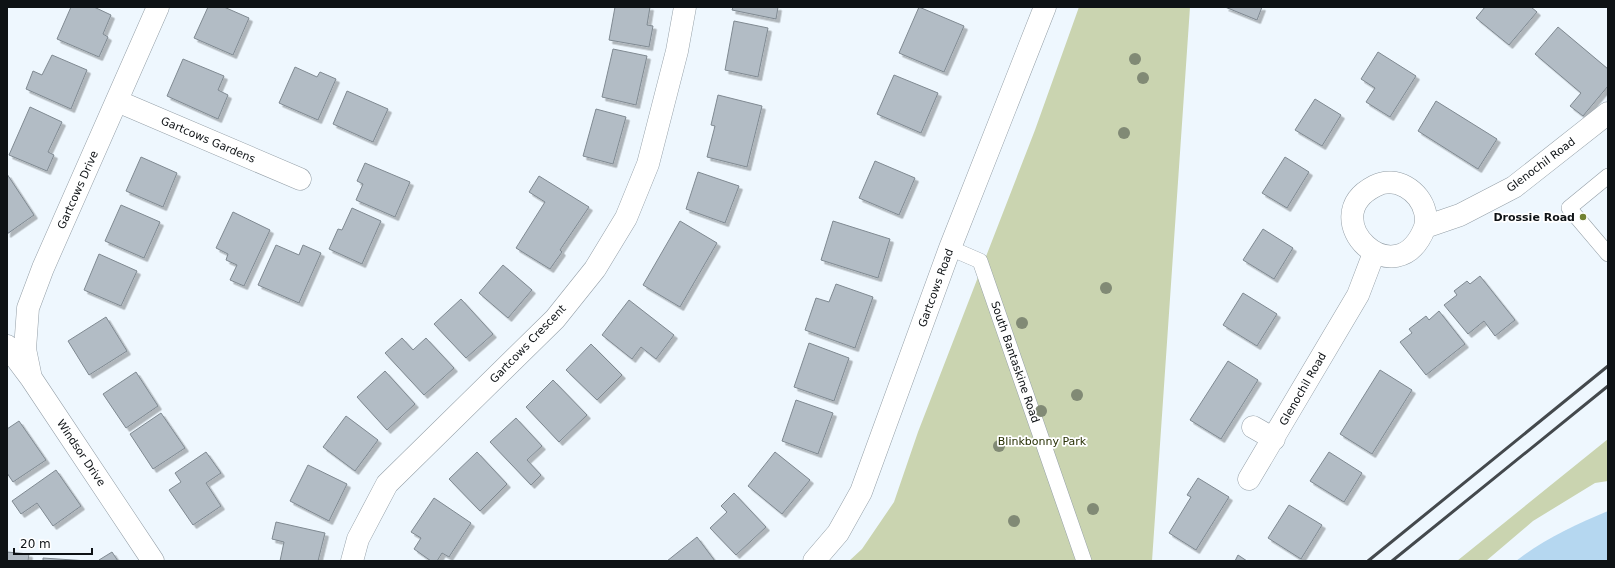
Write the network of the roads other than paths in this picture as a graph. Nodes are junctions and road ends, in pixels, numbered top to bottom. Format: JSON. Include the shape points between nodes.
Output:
{"nodes":[{"id":1,"x":158,"y":7,"type":"edge"},
{"id":2,"x":685,"y":7,"type":"edge"},
{"id":3,"x":1045,"y":7,"type":"edge"},
{"id":4,"x":117,"y":100,"type":"junction"},
{"id":5,"x":1608,"y":113,"type":"edge"},
{"id":6,"x":1608,"y":176,"type":"edge"},
{"id":7,"x":300,"y":179,"type":"dead end"},
{"id":8,"x":1425,"y":227,"type":"junction"},
{"id":9,"x":950,"y":248,"type":"junction"},
{"id":10,"x":1374,"y":253,"type":"junction"},
{"id":11,"x":1608,"y":254,"type":"edge"},
{"id":12,"x":7,"y":346,"type":"edge"},
{"id":13,"x":31,"y":378,"type":"junction"},
{"id":14,"x":1253,"y":427,"type":"dead end"},
{"id":15,"x":1274,"y":439,"type":"junction"},
{"id":16,"x":1249,"y":480,"type":"dead end"},
{"id":17,"x":153,"y":561,"type":"edge"},
{"id":18,"x":352,"y":561,"type":"edge"},
{"id":19,"x":814,"y":561,"type":"edge"},
{"id":20,"x":1084,"y":561,"type":"edge"}],
"edges":[{"from":1,"to":4,"type":"street","name":"Gartcows Drive"},
{"from":2,"to":18,"type":"street","name":"Gartcows Crescent","via":[[677,52],[648,164],[626,218],[595,269],[555,319],[387,484],[358,539]]},
{"from":3,"to":9,"type":"street","name":"Gartcows Road"},
{"from":4,"to":7,"type":"street","name":"Gartcows Gardens"},
{"from":4,"to":13,"type":"street","name":"Gartcows Drive","via":[[28,308],[24,349]]},
{"from":5,"to":8,"type":"street","name":"Glenochil Road","via":[[1514,187],[1460,215]]},
{"from":6,"to":11,"type":"lane","via":[[1569,208]]},
{"from":8,"to":10,"type":"street","via":[[1421,239],[1401,254],[1388,256]]},
{"from":8,"to":10,"type":"street","via":[[1426,213],[1413,191],[1390,182],[1378,184],[1358,199],[1353,223],[1356,236]]},
{"from":9,"to":19,"type":"street","name":"Gartcows Road","via":[[861,492],[838,533]]},
{"from":9,"to":20,"type":"lane","name":"South Bantaskine Road","via":[[980,261]]},
{"from":10,"to":15,"type":"street","name":"Glenochil Road","via":[[1358,295]]},
{"from":12,"to":13,"type":"street","name":"Windsor Drive"},
{"from":13,"to":17,"type":"street","name":"Windsor Drive"},
{"from":14,"to":15,"type":"street","name":"Glenochil Road"},
{"from":15,"to":16,"type":"street","name":"Glenochil Road"}]}
